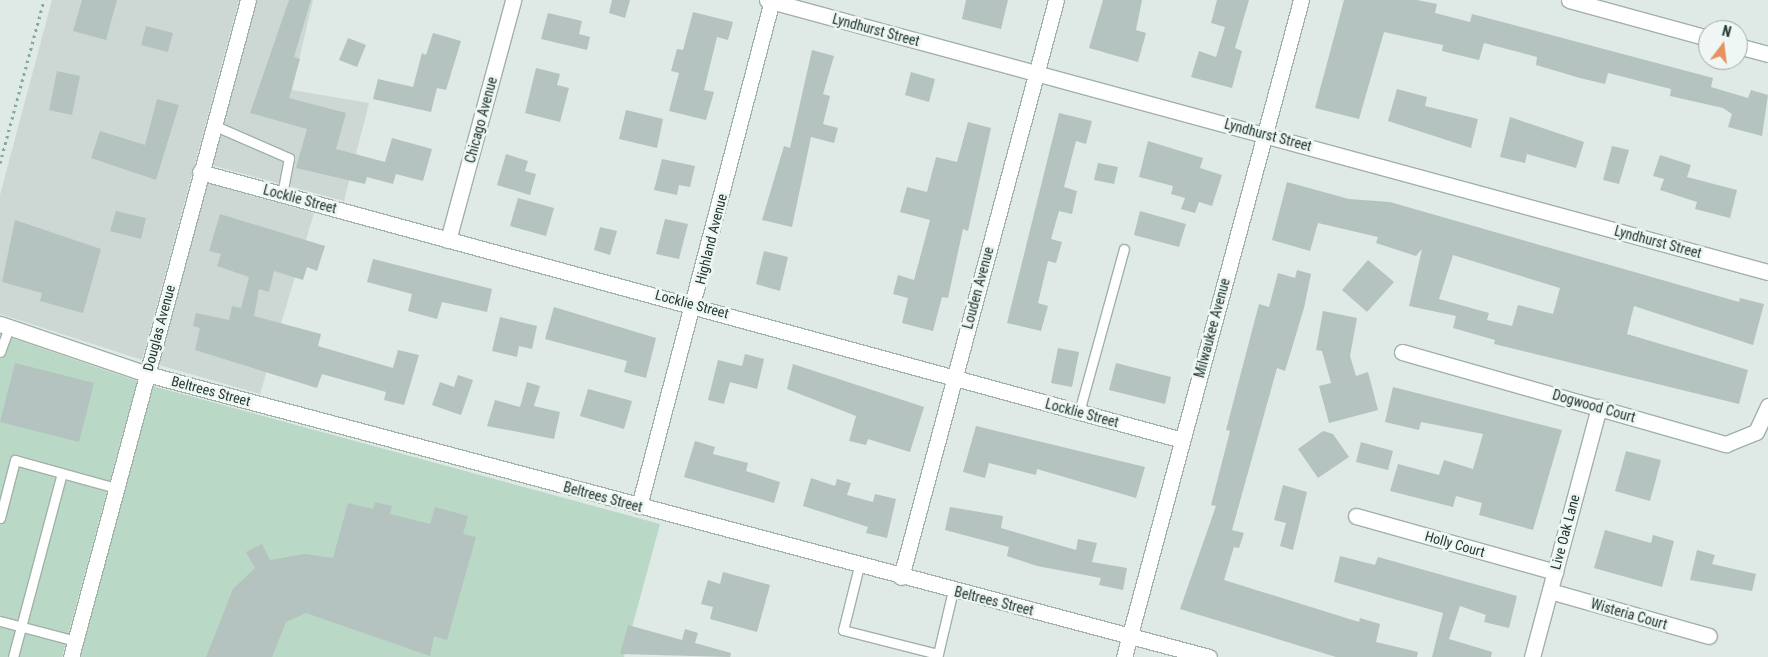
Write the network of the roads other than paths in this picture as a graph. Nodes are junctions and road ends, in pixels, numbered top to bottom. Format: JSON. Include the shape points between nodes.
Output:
{"nodes":[{"id":1,"x":248,"y":0,"type":"edge"},
{"id":2,"x":513,"y":0,"type":"edge"},
{"id":3,"x":770,"y":0,"type":"edge"},
{"id":4,"x":1056,"y":0,"type":"edge"},
{"id":5,"x":1301,"y":0,"type":"edge"},
{"id":6,"x":1569,"y":0,"type":"edge"},
{"id":7,"x":1698,"y":35,"type":"edge"},
{"id":8,"x":1748,"y":49,"type":"edge"},
{"id":9,"x":1768,"y":54,"type":"edge"},
{"id":10,"x":1036,"y":74,"type":"junction"},
{"id":11,"x":213,"y":125,"type":"junction"},
{"id":12,"x":1265,"y":134,"type":"junction"},
{"id":13,"x":200,"y":172,"type":"junction"},
{"id":14,"x":282,"y":194,"type":"junction"},
{"id":15,"x":448,"y":240,"type":"junction"},
{"id":16,"x":1124,"y":250,"type":"dead end"},
{"id":17,"x":1768,"y":272,"type":"edge"},
{"id":18,"x":694,"y":304,"type":"junction"},
{"id":19,"x":5,"y":326,"type":"edge"},
{"id":20,"x":0,"y":352,"type":"edge"},
{"id":21,"x":1402,"y":352,"type":"dead end"},
{"id":22,"x":148,"y":374,"type":"junction"},
{"id":23,"x":954,"y":378,"type":"junction"},
{"id":24,"x":1768,"y":406,"type":"edge"},
{"id":25,"x":1599,"y":407,"type":"junction"},
{"id":26,"x":1079,"y":412,"type":"junction"},
{"id":27,"x":1182,"y":440,"type":"junction"},
{"id":28,"x":62,"y":473,"type":"junction"},
{"id":29,"x":116,"y":488,"type":"junction"},
{"id":30,"x":639,"y":506,"type":"junction"},
{"id":31,"x":1356,"y":516,"type":"dead end"},
{"id":32,"x":0,"y":518,"type":"edge"},
{"id":33,"x":860,"y":566,"type":"junction"},
{"id":34,"x":1555,"y":572,"type":"junction"},
{"id":35,"x":901,"y":577,"type":"junction"},
{"id":36,"x":953,"y":590,"type":"junction"},
{"id":37,"x":1550,"y":591,"type":"junction"},
{"id":38,"x":0,"y":621,"type":"edge"},
{"id":39,"x":21,"y":626,"type":"junction"},
{"id":40,"x":1130,"y":635,"type":"junction"},
{"id":41,"x":1709,"y":636,"type":"dead end"},
{"id":42,"x":76,"y":641,"type":"junction"},
{"id":43,"x":13,"y":657,"type":"edge"},
{"id":44,"x":71,"y":657,"type":"edge"},
{"id":45,"x":1124,"y":657,"type":"edge"},
{"id":46,"x":1209,"y":657,"type":"edge"},
{"id":47,"x":1532,"y":657,"type":"edge"}],
"edges":[{"from":1,"to":11,"type":"street","name":"Douglas Avenue"},
{"from":2,"to":15,"type":"street","name":"Chicago Avenue"},
{"from":3,"to":10,"type":"street","name":"Lyndhurst Street"},
{"from":3,"to":18,"type":"street","name":"Highland Avenue"},
{"from":4,"to":10,"type":"street","name":"Louden Avenue"},
{"from":5,"to":12,"type":"street","name":"Milwaukee Avenue"},
{"from":6,"to":7,"type":"street"},
{"from":8,"to":9,"type":"street"},
{"from":10,"to":12,"type":"street","name":"Lyndhurst Street"},
{"from":10,"to":23,"type":"street","name":"Louden Avenue"},
{"from":11,"to":13,"type":"street","name":"Douglas Avenue"},
{"from":11,"to":14,"type":"lane","via":[[289,158]]},
{"from":12,"to":17,"type":"street","name":"Lyndhurst Street"},
{"from":12,"to":27,"type":"street","name":"Milwaukee Avenue"},
{"from":13,"to":14,"type":"street","name":"Locklie Street"},
{"from":13,"to":22,"type":"street","name":"Douglas Avenue"},
{"from":14,"to":15,"type":"street","name":"Locklie Street"},
{"from":15,"to":18,"type":"street","name":"Locklie Street"},
{"from":16,"to":26,"type":"lane"},
{"from":18,"to":23,"type":"street","name":"Locklie Street"},
{"from":18,"to":30,"type":"street","name":"Highland Avenue"},
{"from":19,"to":20,"type":"lane"},
{"from":19,"to":22,"type":"street","name":"Beltrees Street"},
{"from":21,"to":25,"type":"street","name":"Dogwood Court"},
{"from":22,"to":29,"type":"street","name":"Douglas Avenue"},
{"from":22,"to":30,"type":"street","name":"Beltrees Street"},
{"from":23,"to":26,"type":"street","name":"Locklie Street"},
{"from":23,"to":35,"type":"street","name":"Louden Avenue"},
{"from":24,"to":25,"type":"street","name":"Dogwood Court","via":[[1756,432],[1726,444]]},
{"from":25,"to":34,"type":"street","name":"Live Oak Lane"},
{"from":26,"to":27,"type":"street","name":"Locklie Street"},
{"from":27,"to":40,"type":"street","name":"Milwaukee Avenue"},
{"from":28,"to":29,"type":"lane"},
{"from":28,"to":32,"type":"lane","via":[[15,460]]},
{"from":28,"to":39,"type":"lane"},
{"from":29,"to":42,"type":"street","name":"Douglas Avenue"},
{"from":30,"to":33,"type":"street","name":"Beltrees Street"},
{"from":31,"to":34,"type":"street","name":"Holly Court"},
{"from":33,"to":35,"type":"street","name":"Beltrees Street"},
{"from":33,"to":36,"type":"lane","via":[[843,630],[938,654]]},
{"from":34,"to":37,"type":"street","name":"Live Oak Lane"},
{"from":35,"to":36,"type":"street","name":"Beltrees Street"},
{"from":36,"to":40,"type":"street","name":"Beltrees Street"},
{"from":37,"to":41,"type":"street","name":"Wisteria Court"},
{"from":37,"to":47,"type":"street","name":"Live Oak Lane"},
{"from":38,"to":39,"type":"lane"},
{"from":39,"to":42,"type":"lane"},
{"from":39,"to":43,"type":"lane"},
{"from":40,"to":45,"type":"street","name":"Milwaukee Avenue"},
{"from":40,"to":46,"type":"street","name":"Beltrees Street"},
{"from":42,"to":44,"type":"street","name":"Douglas Avenue"}]}
